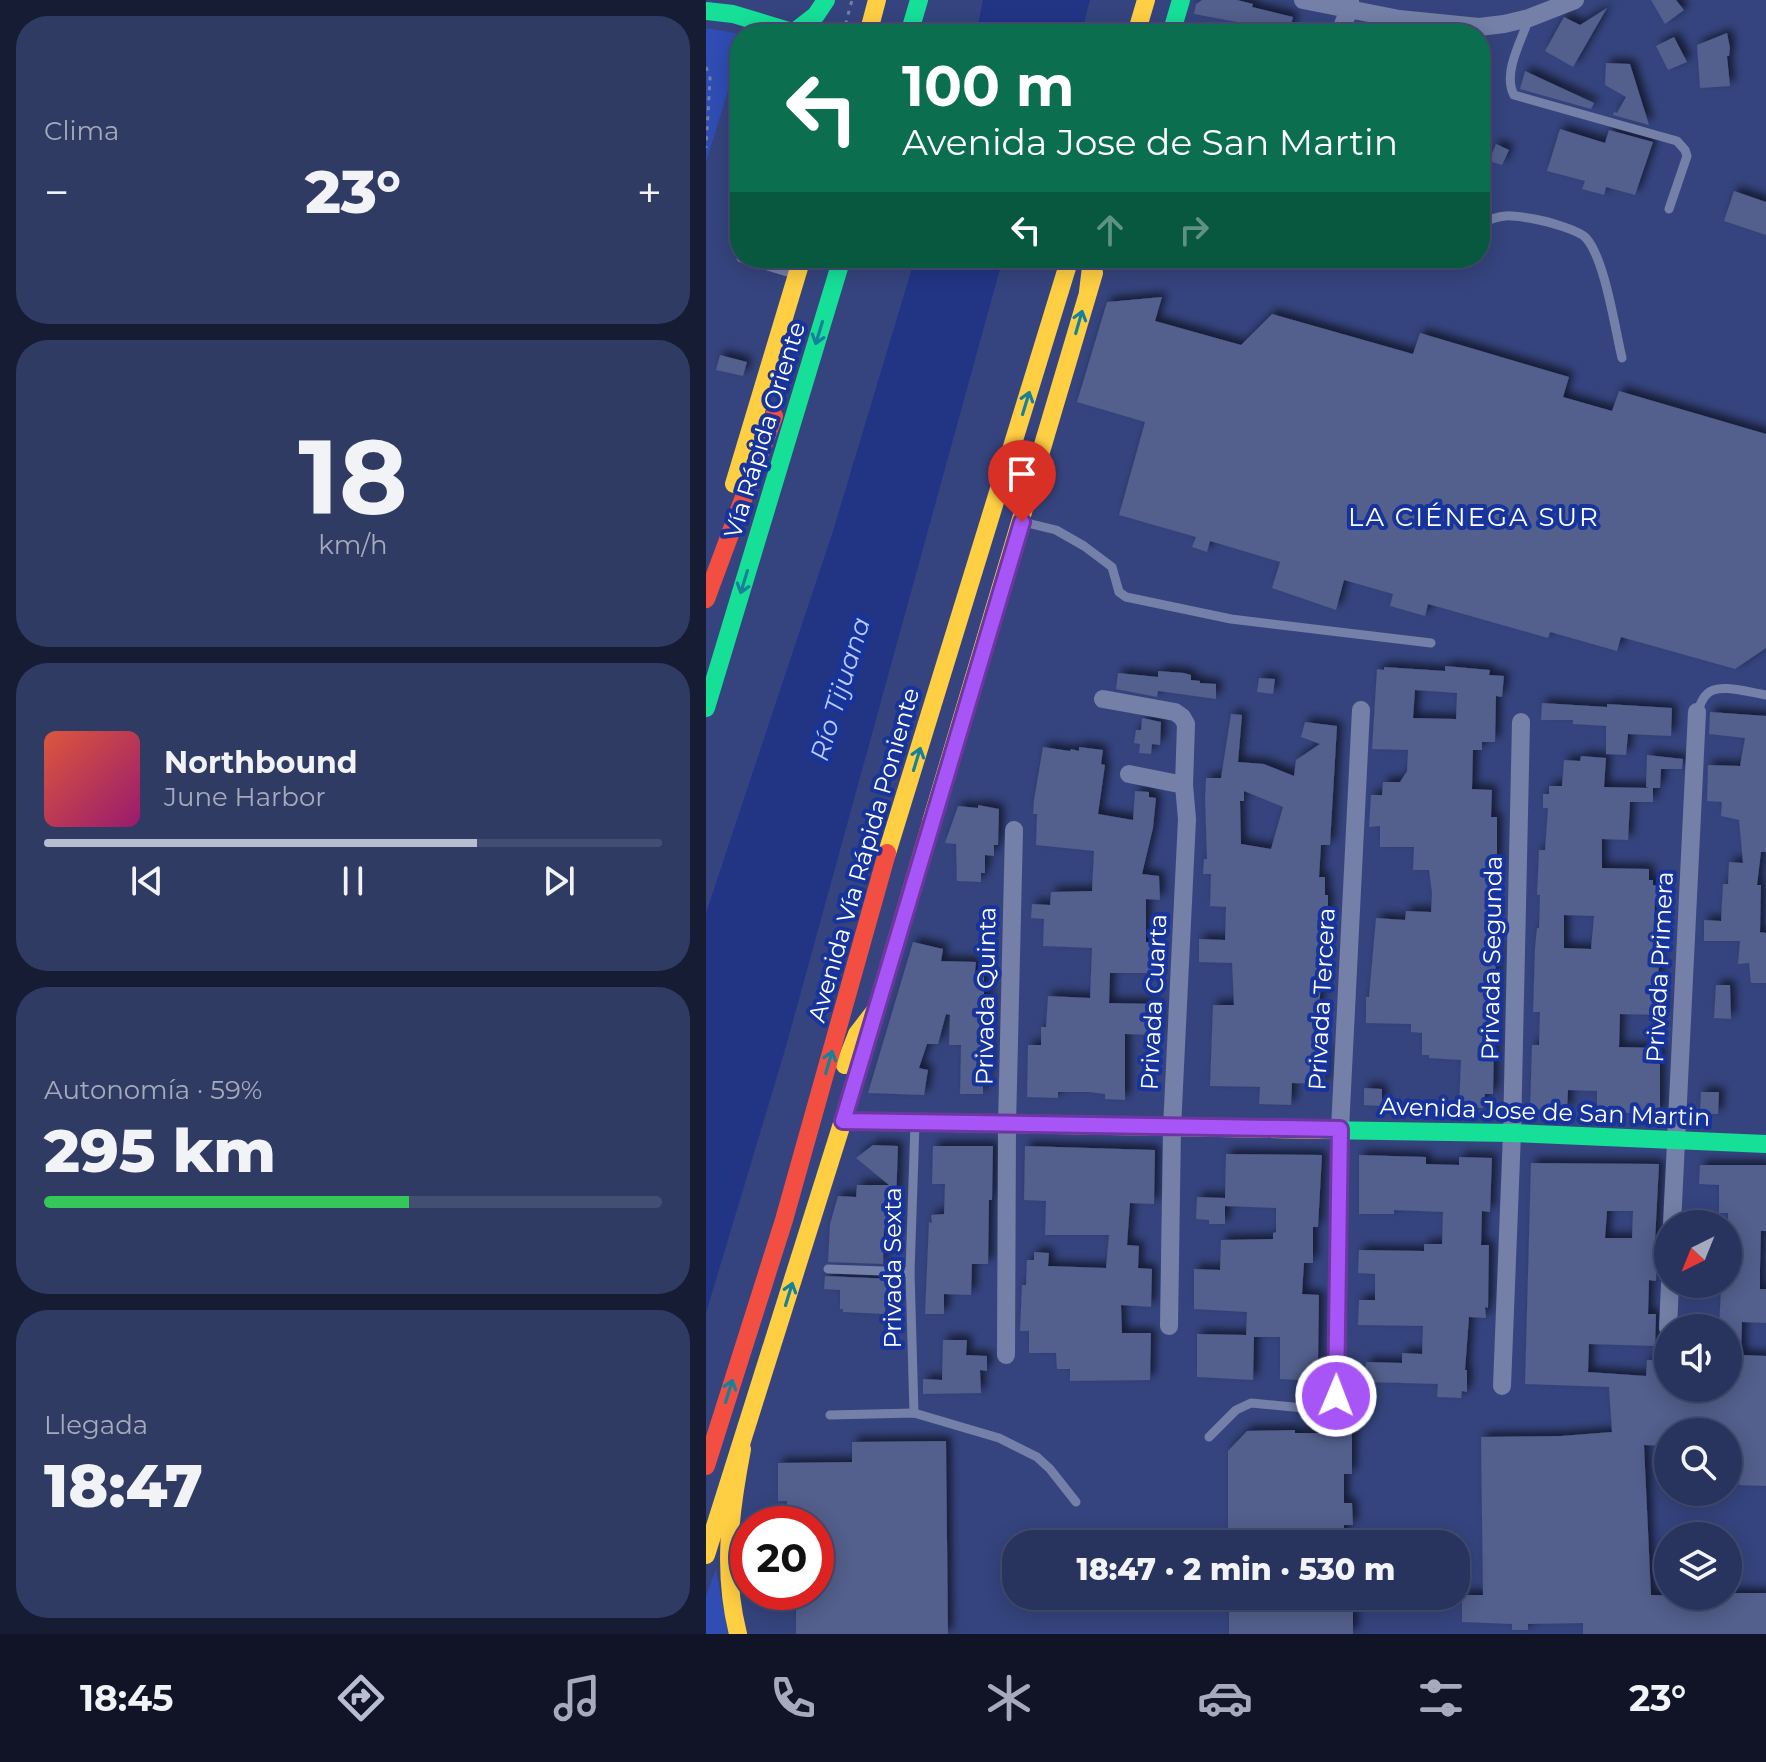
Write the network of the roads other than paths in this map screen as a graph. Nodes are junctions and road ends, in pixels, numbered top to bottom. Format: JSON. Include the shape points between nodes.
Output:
{"nodes":[{"id":1,"x":826,"y":0,"type":"edge"},
{"id":2,"x":877,"y":0,"type":"edge"},
{"id":3,"x":919,"y":0,"type":"edge"},
{"id":4,"x":1146,"y":0,"type":"edge"},
{"id":5,"x":1181,"y":0,"type":"edge"},
{"id":6,"x":1303,"y":0,"type":"edge"},
{"id":7,"x":1575,"y":0,"type":"edge"},
{"id":8,"x":1350,"y":5,"type":"edge"},
{"id":9,"x":706,"y":11,"type":"edge"},
{"id":10,"x":1529,"y":18,"type":"junction"},
{"id":11,"x":767,"y":24,"type":"edge"},
{"id":12,"x":806,"y":24,"type":"edge"},
{"id":13,"x":871,"y":24,"type":"edge"},
{"id":14,"x":912,"y":24,"type":"edge"},
{"id":15,"x":1139,"y":24,"type":"edge"},
{"id":16,"x":1174,"y":24,"type":"edge"},
{"id":17,"x":1343,"y":24,"type":"edge"},
{"id":18,"x":1449,"y":24,"type":"edge"},
{"id":19,"x":1490,"y":25,"type":"edge"},
{"id":20,"x":1669,"y":209,"type":"dead end"},
{"id":21,"x":1490,"y":219,"type":"edge"},
{"id":22,"x":798,"y":268,"type":"edge"},
{"id":23,"x":839,"y":268,"type":"edge"},
{"id":24,"x":1067,"y":268,"type":"edge"},
{"id":25,"x":1091,"y":268,"type":"edge"},
{"id":26,"x":1096,"y":268,"type":"edge"},
{"id":27,"x":1088,"y":292,"type":"junction"},
{"id":28,"x":1622,"y":358,"type":"dead end"},
{"id":29,"x":810,"y":364,"type":"junction"},
{"id":30,"x":1022,"y":522,"type":"junction"},
{"id":31,"x":706,"y":590,"type":"edge"},
{"id":32,"x":706,"y":599,"type":"edge"},
{"id":33,"x":1431,"y":643,"type":"dead end"},
{"id":34,"x":1766,"y":695,"type":"edge"},
{"id":35,"x":1103,"y":699,"type":"dead end"},
{"id":36,"x":706,"y":708,"type":"edge"},
{"id":37,"x":1361,"y":710,"type":"dead end"},
{"id":38,"x":1697,"y":712,"type":"joint"},
{"id":39,"x":1521,"y":722,"type":"dead end"},
{"id":40,"x":1129,"y":774,"type":"dead end"},
{"id":41,"x":1184,"y":785,"type":"junction"},
{"id":42,"x":1014,"y":830,"type":"dead end"},
{"id":43,"x":874,"y":1012,"type":"junction"},
{"id":44,"x":843,"y":1121,"type":"junction"},
{"id":45,"x":915,"y":1124,"type":"junction"},
{"id":46,"x":1007,"y":1125,"type":"junction"},
{"id":47,"x":1172,"y":1128,"type":"junction"},
{"id":48,"x":1340,"y":1129,"type":"junction"},
{"id":49,"x":1512,"y":1133,"type":"junction"},
{"id":50,"x":1675,"y":1140,"type":"junction"},
{"id":51,"x":1766,"y":1144,"type":"edge"},
{"id":52,"x":1672,"y":1210,"type":"edge"},
{"id":53,"x":784,"y":1220,"type":"junction"},
{"id":54,"x":828,"y":1269,"type":"dead end"},
{"id":55,"x":910,"y":1272,"type":"junction"},
{"id":56,"x":1169,"y":1326,"type":"dead end"},
{"id":57,"x":1006,"y":1355,"type":"dead end"},
{"id":58,"x":1502,"y":1386,"type":"dead end"},
{"id":59,"x":1337,"y":1388,"type":"joint"},
{"id":60,"x":914,"y":1413,"type":"junction"},
{"id":61,"x":830,"y":1415,"type":"dead end"},
{"id":62,"x":1209,"y":1437,"type":"dead end"},
{"id":63,"x":742,"y":1449,"type":"junction"},
{"id":64,"x":706,"y":1466,"type":"edge"},
{"id":65,"x":1076,"y":1502,"type":"dead end"},
{"id":66,"x":706,"y":1555,"type":"edge"},
{"id":67,"x":738,"y":1634,"type":"edge"}],
"edges":[{"from":1,"to":12,"type":"main road"},
{"from":2,"to":13,"type":"main road"},
{"from":3,"to":14,"type":"main road"},
{"from":4,"to":15,"type":"main road"},
{"from":5,"to":16,"type":"main road"},
{"from":6,"to":8,"type":"street"},
{"from":7,"to":10,"type":"street"},
{"from":8,"to":17,"type":"street"},
{"from":8,"to":18,"type":"street","via":[[1399,19]]},
{"from":9,"to":11,"type":"main road"},
{"from":10,"to":19,"type":"street"},
{"from":10,"to":20,"type":"lane","via":[[1511,71],[1514,95],[1677,141],[1687,156]]},
{"from":21,"to":28,"type":"lane","via":[[1518,216],[1585,236],[1597,254]]},
{"from":22,"to":31,"type":"main road"},
{"from":23,"to":29,"type":"main road","name":"Vía Rápida Oriente","one_way":true},
{"from":53,"to":24,"type":"main road","name":"Avenida Vía Rápida Poniente","one_way":true,"via":[[886,858]]},
{"from":25,"to":27,"type":"main road"},
{"from":26,"to":27,"type":"main road"},
{"from":30,"to":27,"type":"main road","one_way":true},
{"from":29,"to":32,"type":"main road","via":[[773,418]]},
{"from":29,"to":36,"type":"main road","name":"Vía Rápida Oriente","one_way":true},
{"from":30,"to":33,"type":"lane","via":[[1056,530],[1084,546],[1112,567],[1119,592],[1126,597],[1231,619]]},
{"from":30,"to":43,"type":"main road"},
{"from":34,"to":38,"type":"lane","via":[[1718,689],[1705,696]]},
{"from":35,"to":41,"type":"street","name":"Privada Cuarta","via":[[1182,717]]},
{"from":37,"to":48,"type":"street","name":"Privada Tercera"},
{"from":38,"to":50,"type":"street","name":"Privada Primera"},
{"from":39,"to":49,"type":"street","name":"Privada Segunda"},
{"from":40,"to":41,"type":"street"},
{"from":41,"to":47,"type":"street","name":"Privada Cuarta","via":[[1187,819]]},
{"from":42,"to":46,"type":"street","name":"Privada Quinta"},
{"from":43,"to":44,"type":"main road"},
{"from":43,"to":53,"type":"main road","via":[[857,1034],[814,1161]]},
{"from":44,"to":45,"type":"main road","name":"Avenida Jose de San Martin"},
{"from":63,"to":44,"type":"main road","one_way":true},
{"from":45,"to":46,"type":"main road","name":"Avenida Jose de San Martin"},
{"from":45,"to":55,"type":"lane","name":"Privada Sexta"},
{"from":46,"to":47,"type":"main road","name":"Avenida Jose de San Martin"},
{"from":46,"to":57,"type":"street","name":"Privada Quinta"},
{"from":47,"to":48,"type":"main road","name":"Avenida Jose de San Martin"},
{"from":47,"to":56,"type":"street","name":"Privada Cuarta"},
{"from":48,"to":49,"type":"main road","name":"Avenida Jose de San Martin"},
{"from":48,"to":59,"type":"street","name":"Privada Tercera"},
{"from":49,"to":50,"type":"main road","name":"Avenida Jose de San Martin"},
{"from":49,"to":58,"type":"street","name":"Privada Segunda"},
{"from":50,"to":51,"type":"main road","name":"Avenida Jose de San Martin"},
{"from":50,"to":52,"type":"street","name":"Privada Primera"},
{"from":64,"to":53,"type":"main road","name":"Avenida Vía Rápida Poniente","one_way":true},
{"from":54,"to":55,"type":"lane"},
{"from":55,"to":60,"type":"lane","name":"Privada Sexta"},
{"from":59,"to":62,"type":"lane","via":[[1333,1405],[1324,1410],[1251,1403]]},
{"from":60,"to":61,"type":"lane"},
{"from":60,"to":65,"type":"lane","via":[[1022,1448],[1050,1469]]},
{"from":63,"to":66,"type":"main road"},
{"from":63,"to":67,"type":"main road","via":[[726,1549]]}]}
